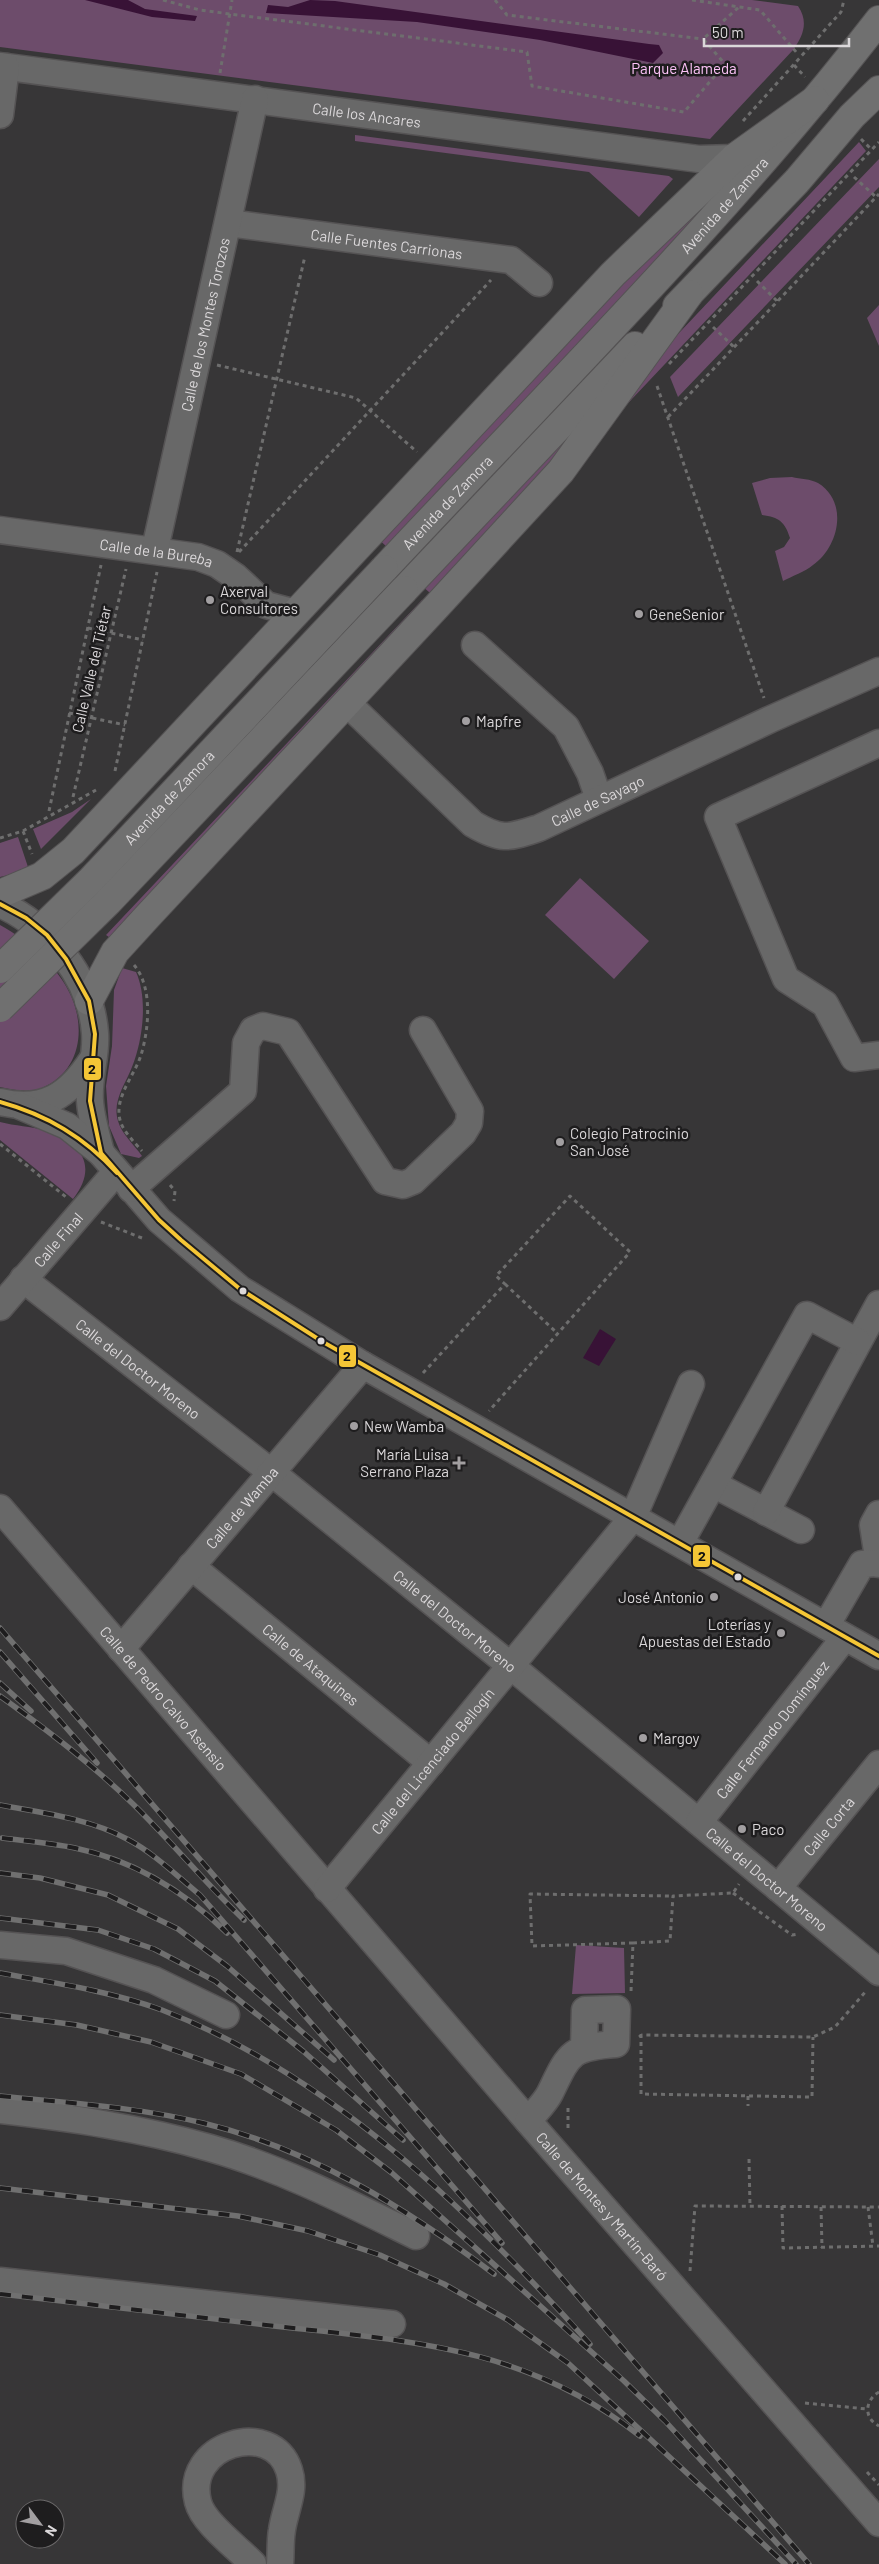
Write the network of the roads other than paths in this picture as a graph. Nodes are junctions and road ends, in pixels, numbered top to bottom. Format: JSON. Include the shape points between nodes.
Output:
{"nodes":[{"id":1,"x":879,"y":20,"type":"edge"},
{"id":2,"x":3,"y":66,"type":"edge"},
{"id":3,"x":879,"y":90,"type":"edge"},
{"id":4,"x":255,"y":99,"type":"junction"},
{"id":5,"x":815,"y":100,"type":"junction"},
{"id":6,"x":879,"y":112,"type":"edge"},
{"id":7,"x":0,"y":115,"type":"edge"},
{"id":8,"x":734,"y":158,"type":"junction"},
{"id":9,"x":797,"y":181,"type":"junction"},
{"id":10,"x":228,"y":223,"type":"junction"},
{"id":11,"x":539,"y":283,"type":"dead end"},
{"id":12,"x":689,"y":294,"type":"junction"},
{"id":13,"x":0,"y":530,"type":"edge"},
{"id":14,"x":149,"y":549,"type":"junction"},
{"id":15,"x":296,"y":613,"type":"junction"},
{"id":16,"x":475,"y":645,"type":"dead end"},
{"id":17,"x":879,"y":671,"type":"edge"},
{"id":18,"x":347,"y":703,"type":"junction"},
{"id":19,"x":879,"y":743,"type":"edge"},
{"id":20,"x":599,"y":800,"type":"junction"},
{"id":21,"x":0,"y":894,"type":"edge"},
{"id":22,"x":0,"y":904,"type":"edge"},
{"id":23,"x":0,"y":969,"type":"edge"},
{"id":24,"x":89,"y":1001,"type":"junction"},
{"id":25,"x":0,"y":1008,"type":"edge"},
{"id":26,"x":423,"y":1030,"type":"dead end"},
{"id":27,"x":879,"y":1055,"type":"edge"},
{"id":28,"x":92,"y":1060,"type":"junction"},
{"id":29,"x":10,"y":1104,"type":"edge"},
{"id":30,"x":116,"y":1171,"type":"junction"},
{"id":31,"x":23,"y":1279,"type":"junction"},
{"id":32,"x":879,"y":1304,"type":"edge"},
{"id":33,"x":0,"y":1307,"type":"edge"},
{"id":34,"x":858,"y":1342,"type":"junction"},
{"id":35,"x":363,"y":1365,"type":"junction"},
{"id":36,"x":691,"y":1384,"type":"dead end"},
{"id":37,"x":271,"y":1472,"type":"junction"},
{"id":38,"x":713,"y":1484,"type":"junction"},
{"id":39,"x":0,"y":1508,"type":"edge"},
{"id":40,"x":766,"y":1512,"type":"junction"},
{"id":41,"x":879,"y":1514,"type":"edge"},
{"id":42,"x":633,"y":1517,"type":"junction"},
{"id":43,"x":801,"y":1530,"type":"dead end"},
{"id":44,"x":680,"y":1543,"type":"junction"},
{"id":45,"x":879,"y":1564,"type":"edge"},
{"id":46,"x":191,"y":1566,"type":"junction"},
{"id":47,"x":836,"y":1632,"type":"junction"},
{"id":48,"x":121,"y":1649,"type":"junction"},
{"id":49,"x":879,"y":1656,"type":"edge"},
{"id":50,"x":512,"y":1666,"type":"junction"},
{"id":51,"x":431,"y":1763,"type":"junction"},
{"id":52,"x":879,"y":1764,"type":"edge"},
{"id":53,"x":699,"y":1822,"type":"junction"},
{"id":54,"x":778,"y":1888,"type":"junction"},
{"id":55,"x":327,"y":1889,"type":"junction"},
{"id":56,"x":0,"y":1945,"type":"edge"},
{"id":57,"x":876,"y":1978,"type":"edge"},
{"id":58,"x":226,"y":2015,"type":"dead end"},
{"id":59,"x":584,"y":2048,"type":"dead end"},
{"id":60,"x":0,"y":2110,"type":"edge"},
{"id":61,"x":528,"y":2121,"type":"junction"},
{"id":62,"x":416,"y":2236,"type":"dead end"},
{"id":63,"x":0,"y":2281,"type":"edge"},
{"id":64,"x":392,"y":2324,"type":"dead end"},
{"id":65,"x":879,"y":2523,"type":"edge"},
{"id":66,"x":253,"y":2564,"type":"edge"},
{"id":67,"x":280,"y":2564,"type":"edge"}],
"edges":[{"from":1,"to":5,"type":"highway","name":"Avenida de Zamora"},
{"from":2,"to":4,"type":"street","name":"Calle los Ancares"},
{"from":2,"to":7,"type":"street"},
{"from":3,"to":9,"type":"highway","name":"Avenida de Zamora","via":[[852,116]]},
{"from":4,"to":8,"type":"street","name":"Calle los Ancares","via":[[699,159]]},
{"from":4,"to":10,"type":"street","name":"Calle de los Montes Torozos"},
{"from":5,"to":8,"type":"highway"},
{"from":5,"to":23,"type":"highway","name":"Avenida de Zamora","bridge":true,"via":[[739,190],[384,569],[90,882]]},
{"from":6,"to":9,"type":"highway"},
{"from":8,"to":15,"type":"highway","via":[[613,274]]},
{"from":9,"to":12,"type":"highway","name":"Avenida de Zamora"},
{"from":10,"to":11,"type":"street","name":"Calle Fuentes Carrionas","via":[[511,260]]},
{"from":10,"to":14,"type":"street","name":"Calle de los Montes Torozos"},
{"from":12,"to":18,"type":"highway","via":[[561,471]]},
{"from":12,"to":25,"type":"highway","name":"Avenida de Zamora","bridge":true,"via":[[605,376],[108,902]]},
{"from":13,"to":14,"type":"street","name":"Calle de la Bureba"},
{"from":14,"to":15,"type":"street","name":"Calle de la Bureba","via":[[198,557],[217,564],[266,605]]},
{"from":15,"to":21,"type":"highway","via":[[73,852],[42,876]]},
{"from":16,"to":20,"type":"street","via":[[566,727],[590,773]]},
{"from":17,"to":20,"type":"street","name":"Calle de Sayago","via":[[771,718]]},
{"from":18,"to":20,"type":"street","name":"Calle de Sayago","via":[[473,824],[493,836],[512,837],[539,828]]},
{"from":18,"to":24,"type":"highway","via":[[115,952]]},
{"from":19,"to":27,"type":"street","via":[[718,817],[786,978],[825,1004],[854,1058]]},
{"from":22,"to":24,"type":"street","via":[[26,918],[47,935],[66,959]]},
{"from":24,"to":28,"type":"street","via":[[95,1034]]},
{"from":26,"to":30,"type":"street","name":"Calle Final","via":[[470,1111],[469,1123],[463,1133],[413,1181],[403,1185],[385,1182],[288,1032],[264,1026],[253,1030],[246,1042],[244,1091]]},
{"from":28,"to":29,"type":"street","via":[[79,1079],[60,1095],[45,1103]]},
{"from":28,"to":30,"type":"street","via":[[90,1101]]},
{"from":29,"to":30,"type":"street","via":[[66,1126]]},
{"from":30,"to":31,"type":"street","name":"Calle Final"},
{"from":30,"to":35,"type":"street","via":[[181,1240],[240,1289]]},
{"from":31,"to":33,"type":"street","name":"Calle Final"},
{"from":31,"to":37,"type":"street","name":"Calle del Doctor Moreno"},
{"from":32,"to":34,"type":"street"},
{"from":34,"to":38,"type":"street","via":[[807,1315]]},
{"from":34,"to":40,"type":"street"},
{"from":35,"to":37,"type":"street","name":"Calle de Wamba"},
{"from":35,"to":42,"type":"street"},
{"from":36,"to":42,"type":"street","name":"Calle del Licenciado Bellogín"},
{"from":37,"to":46,"type":"street","name":"Calle de Wamba"},
{"from":37,"to":50,"type":"street","name":"Calle del Doctor Moreno"},
{"from":38,"to":40,"type":"street"},
{"from":38,"to":44,"type":"street"},
{"from":39,"to":48,"type":"street","name":"Calle de Pedro Calvo Asensio"},
{"from":40,"to":43,"type":"street"},
{"from":41,"to":45,"type":"street","via":[[873,1525]]},
{"from":42,"to":44,"type":"street"},
{"from":42,"to":50,"type":"street","name":"Calle del Licenciado Bellogín"},
{"from":44,"to":47,"type":"street"},
{"from":45,"to":47,"type":"street","name":"Calle Fernando Domínguez","via":[[862,1564]]},
{"from":46,"to":48,"type":"street","name":"Calle de Wamba"},
{"from":46,"to":51,"type":"street","name":"Calle de Ataquines"},
{"from":47,"to":49,"type":"street"},
{"from":47,"to":53,"type":"street","name":"Calle Fernando Domínguez"},
{"from":48,"to":55,"type":"street","name":"Calle de Pedro Calvo Asensio"},
{"from":50,"to":51,"type":"street","name":"Calle del Licenciado Bellogín"},
{"from":50,"to":53,"type":"street","name":"Calle del Doctor Moreno"},
{"from":51,"to":55,"type":"street","name":"Calle del Licenciado Bellogín"},
{"from":52,"to":54,"type":"street","name":"Calle Corta"},
{"from":53,"to":54,"type":"street","name":"Calle del Doctor Moreno"},
{"from":54,"to":57,"type":"street","name":"Calle del Doctor Moreno"},
{"from":55,"to":61,"type":"street","name":"Calle de Montes y Martín-Baró"},
{"from":56,"to":58,"type":"street","via":[[66,1951],[154,1980]]},
{"from":59,"to":61,"type":"street","via":[[567,2060],[550,2095]]},
{"from":60,"to":62,"type":"street","via":[[99,2122],[210,2148],[309,2184]]},
{"from":61,"to":65,"type":"street","name":"Calle de Montes y Martín-Baró"},
{"from":63,"to":64,"type":"street"},
{"from":66,"to":67,"type":"street","via":[[204,2515],[198,2502],[198,2478],[204,2464],[217,2450],[234,2442],[256,2442],[277,2453],[289,2469],[292,2490],[282,2530]]}]}
